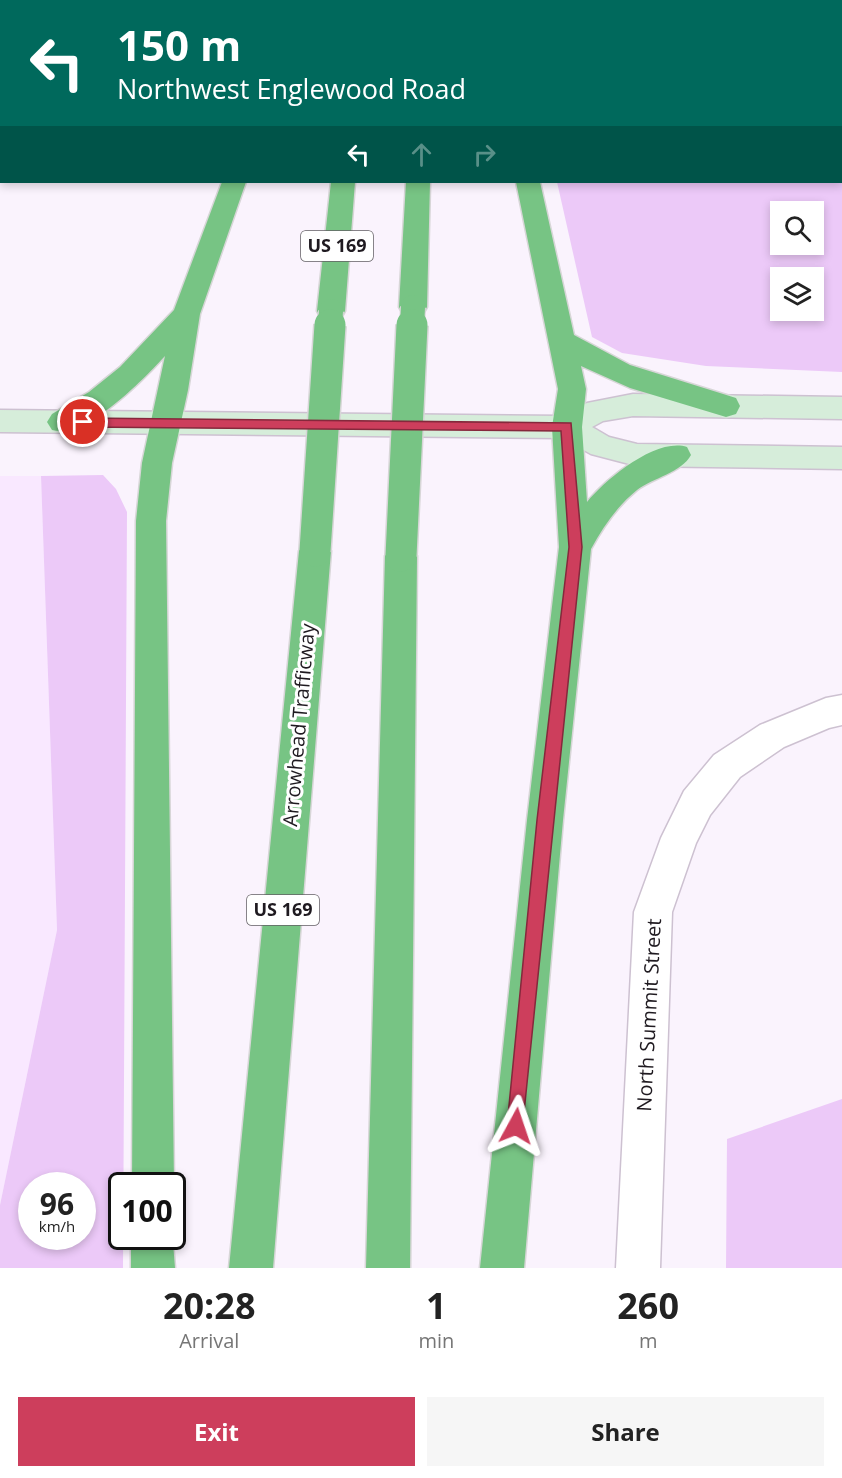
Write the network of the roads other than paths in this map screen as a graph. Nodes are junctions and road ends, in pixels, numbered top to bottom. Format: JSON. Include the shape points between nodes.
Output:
{"nodes":[{"id":1,"x":234,"y":183,"type":"edge"},
{"id":2,"x":343,"y":183,"type":"edge"},
{"id":3,"x":418,"y":183,"type":"edge"},
{"id":4,"x":528,"y":183,"type":"edge"},
{"id":5,"x":186,"y":314,"type":"junction"},
{"id":6,"x":561,"y":340,"type":"junction"},
{"id":7,"x":726,"y":406,"type":"junction"},
{"id":8,"x":842,"y":408,"type":"edge"},
{"id":9,"x":0,"y":421,"type":"edge"},
{"id":10,"x":62,"y":422,"type":"junction"},
{"id":11,"x":167,"y":424,"type":"junction"},
{"id":12,"x":567,"y":427,"type":"junction"},
{"id":13,"x":676,"y":455,"type":"junction"},
{"id":14,"x":842,"y":458,"type":"edge"},
{"id":15,"x":575,"y":547,"type":"junction"},
{"id":16,"x":842,"y":710,"type":"edge"},
{"id":17,"x":153,"y":1172,"type":"edge"},
{"id":18,"x":153,"y":1250,"type":"edge"},
{"id":19,"x":153,"y":1268,"type":"edge"},
{"id":20,"x":251,"y":1268,"type":"edge"},
{"id":21,"x":388,"y":1268,"type":"edge"},
{"id":22,"x":502,"y":1268,"type":"edge"},
{"id":23,"x":638,"y":1268,"type":"edge"}],
"edges":[{"from":1,"to":5,"type":"highway"},
{"from":2,"to":20,"type":"highway","name":"Arrowhead Trafficway","number":"US 169","bridge":true,"via":[[315,551]]},
{"from":3,"to":21,"type":"highway","bridge":true,"via":[[401,556]]},
{"from":4,"to":6,"type":"highway"},
{"from":5,"to":10,"type":"highway","via":[[114,390]]},
{"from":5,"to":11,"type":"highway"},
{"from":6,"to":7,"type":"highway","via":[[582,356],[618,373]]},
{"from":6,"to":12,"type":"highway","via":[[572,389]]},
{"from":7,"to":8,"type":"main road"},
{"from":7,"to":12,"type":"main road","via":[[633,405],[597,411]]},
{"from":9,"to":10,"type":"main road"},
{"from":10,"to":11,"type":"main road"},
{"from":11,"to":12,"type":"main road"},
{"from":11,"to":17,"type":"highway","via":[[157,464],[151,521]]},
{"from":12,"to":13,"type":"main road","via":[[601,446],[637,455]]},
{"from":12,"to":15,"type":"highway"},
{"from":13,"to":14,"type":"main road"},
{"from":13,"to":15,"type":"highway","via":[[641,471],[615,489]]},
{"from":15,"to":22,"type":"highway"},
{"from":16,"to":23,"type":"street","name":"North Summit Street","via":[[772,736],[728,766],[697,803],[679,838],[653,912]]},
{"from":18,"to":19,"type":"highway"}]}
